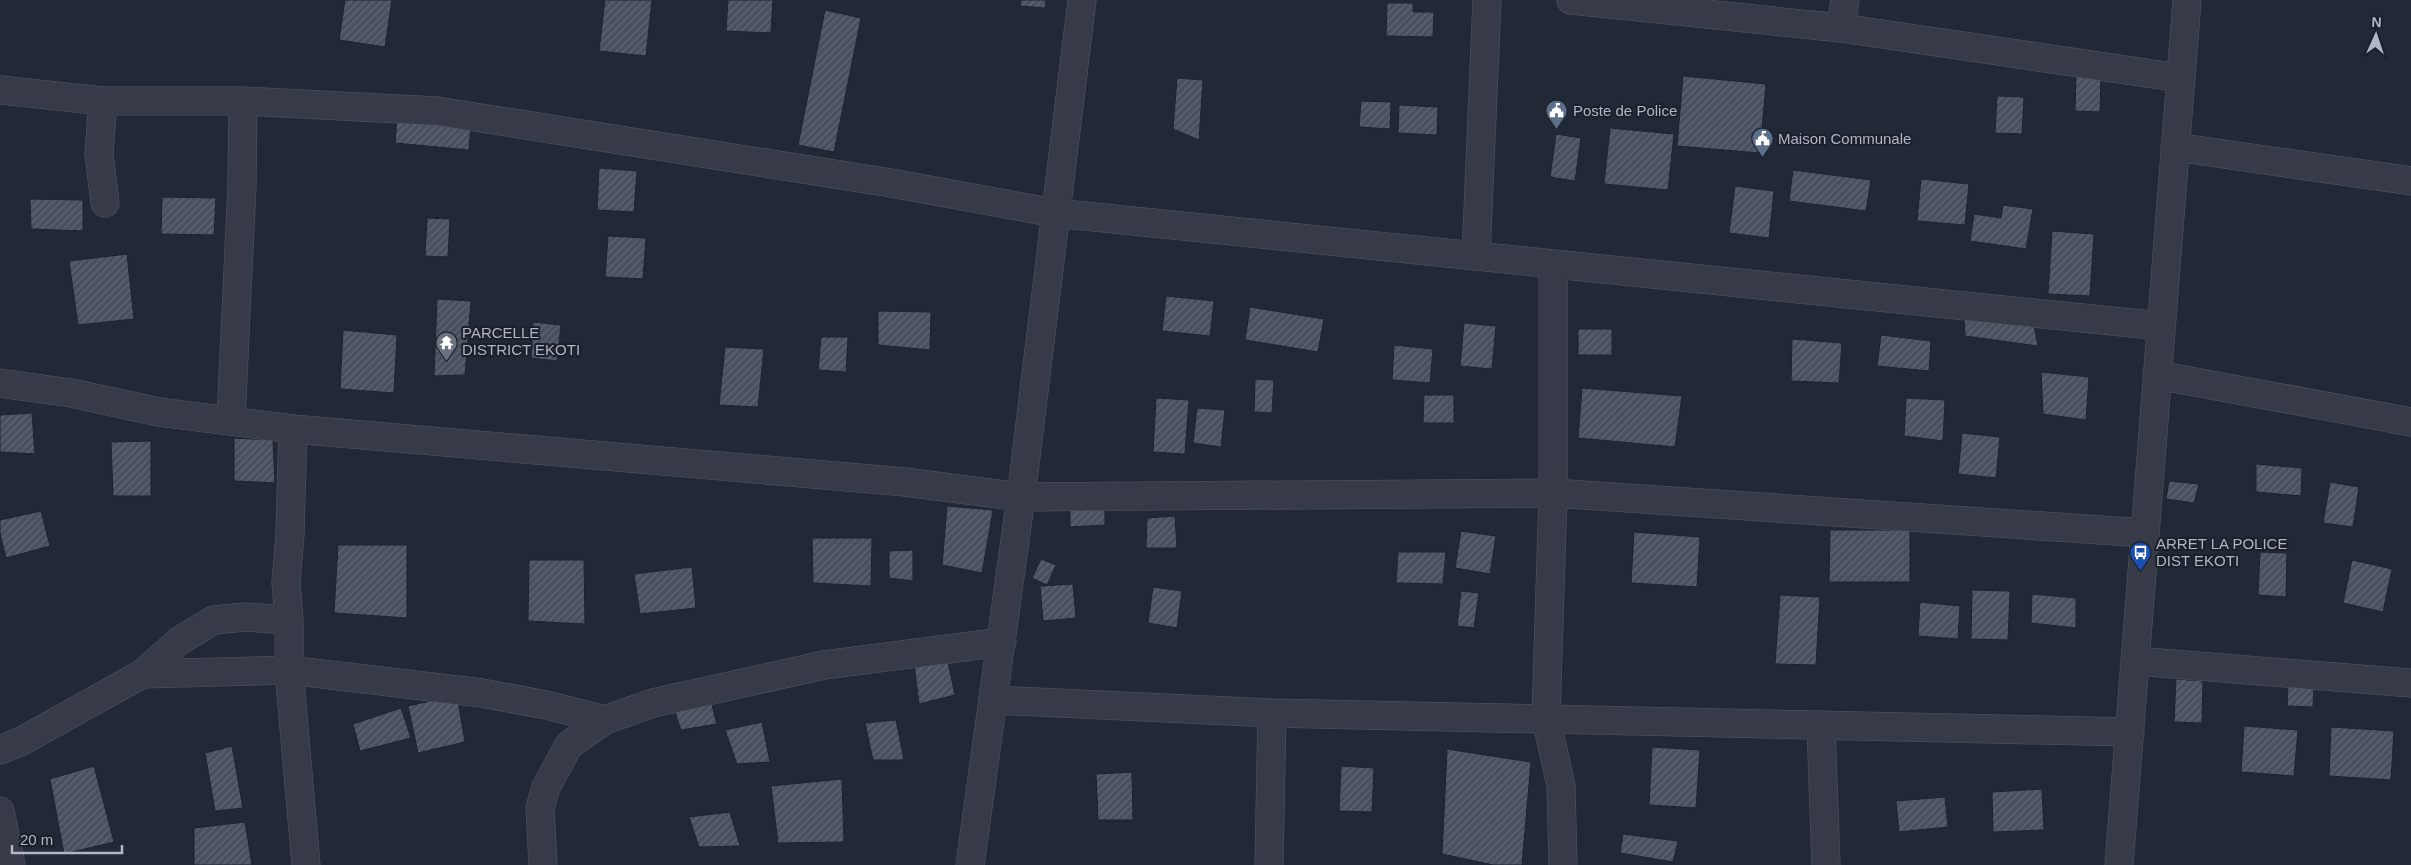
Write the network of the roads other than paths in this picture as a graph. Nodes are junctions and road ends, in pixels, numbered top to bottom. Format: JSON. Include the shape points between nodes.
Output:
{"nodes":[{"id":1,"x":1082,"y":0,"type":"edge"},
{"id":2,"x":1487,"y":0,"type":"edge"},
{"id":3,"x":1571,"y":0,"type":"edge"},
{"id":4,"x":1845,"y":0,"type":"edge"},
{"id":5,"x":2187,"y":0,"type":"edge"},
{"id":6,"x":1841,"y":28,"type":"junction"},
{"id":7,"x":2180,"y":78,"type":"junction"},
{"id":8,"x":0,"y":90,"type":"edge"},
{"id":9,"x":103,"y":101,"type":"junction"},
{"id":10,"x":243,"y":101,"type":"junction"},
{"id":11,"x":2175,"y":147,"type":"junction"},
{"id":12,"x":2411,"y":181,"type":"edge"},
{"id":13,"x":105,"y":203,"type":"dead end"},
{"id":14,"x":1055,"y":213,"type":"junction"},
{"id":15,"x":1476,"y":256,"type":"junction"},
{"id":16,"x":1553,"y":264,"type":"junction"},
{"id":17,"x":2161,"y":326,"type":"junction"},
{"id":18,"x":2157,"y":375,"type":"junction"},
{"id":19,"x":0,"y":383,"type":"edge"},
{"id":20,"x":231,"y":420,"type":"junction"},
{"id":21,"x":2411,"y":422,"type":"edge"},
{"id":22,"x":293,"y":429,"type":"junction"},
{"id":23,"x":1553,"y":494,"type":"junction"},
{"id":24,"x":1021,"y":497,"type":"junction"},
{"id":25,"x":2145,"y":533,"type":"junction"},
{"id":26,"x":289,"y":620,"type":"junction"},
{"id":27,"x":1002,"y":642,"type":"junction"},
{"id":28,"x":2135,"y":661,"type":"junction"},
{"id":29,"x":289,"y":670,"type":"junction"},
{"id":30,"x":142,"y":674,"type":"junction"},
{"id":31,"x":2411,"y":683,"type":"edge"},
{"id":32,"x":993,"y":700,"type":"junction"},
{"id":33,"x":1272,"y":713,"type":"junction"},
{"id":34,"x":1546,"y":718,"type":"junction"},
{"id":35,"x":605,"y":720,"type":"junction"},
{"id":36,"x":1821,"y":725,"type":"junction"},
{"id":37,"x":2130,"y":732,"type":"junction"},
{"id":38,"x":0,"y":750,"type":"edge"},
{"id":39,"x":0,"y":811,"type":"edge"},
{"id":40,"x":11,"y":865,"type":"edge"},
{"id":41,"x":306,"y":865,"type":"edge"},
{"id":42,"x":543,"y":865,"type":"edge"},
{"id":43,"x":970,"y":865,"type":"edge"},
{"id":44,"x":1269,"y":865,"type":"edge"},
{"id":45,"x":1563,"y":865,"type":"edge"},
{"id":46,"x":1826,"y":865,"type":"edge"},
{"id":47,"x":2119,"y":865,"type":"edge"}],
"edges":[{"from":1,"to":14,"type":"street"},
{"from":2,"to":15,"type":"street"},
{"from":3,"to":6,"type":"street"},
{"from":4,"to":6,"type":"street"},
{"from":5,"to":7,"type":"street"},
{"from":6,"to":7,"type":"street"},
{"from":7,"to":11,"type":"street"},
{"from":8,"to":9,"type":"street"},
{"from":9,"to":10,"type":"street"},
{"from":9,"to":13,"type":"street","via":[[99,154]]},
{"from":10,"to":14,"type":"street","via":[[437,111]]},
{"from":10,"to":20,"type":"street"},
{"from":11,"to":12,"type":"street"},
{"from":11,"to":17,"type":"street"},
{"from":14,"to":15,"type":"street"},
{"from":14,"to":24,"type":"street"},
{"from":15,"to":16,"type":"street"},
{"from":16,"to":17,"type":"street"},
{"from":16,"to":23,"type":"street"},
{"from":17,"to":18,"type":"street"},
{"from":18,"to":21,"type":"street"},
{"from":18,"to":25,"type":"street"},
{"from":19,"to":20,"type":"street","via":[[70,393],[159,412]]},
{"from":20,"to":22,"type":"street"},
{"from":22,"to":24,"type":"street","via":[[904,482]]},
{"from":22,"to":26,"type":"street","via":[[286,582]]},
{"from":23,"to":24,"type":"street"},
{"from":23,"to":25,"type":"street"},
{"from":23,"to":34,"type":"street"},
{"from":24,"to":27,"type":"street"},
{"from":25,"to":28,"type":"street"},
{"from":26,"to":29,"type":"street"},
{"from":26,"to":30,"type":"street","via":[[245,616],[214,620],[179,641]]},
{"from":27,"to":32,"type":"street"},
{"from":27,"to":35,"type":"street","via":[[824,665],[653,703]]},
{"from":28,"to":31,"type":"street"},
{"from":28,"to":37,"type":"street"},
{"from":29,"to":30,"type":"street"},
{"from":29,"to":35,"type":"street","via":[[482,693]]},
{"from":29,"to":41,"type":"street"},
{"from":30,"to":38,"type":"street"},
{"from":32,"to":33,"type":"street"},
{"from":32,"to":43,"type":"street"},
{"from":33,"to":34,"type":"street"},
{"from":33,"to":44,"type":"street"},
{"from":34,"to":36,"type":"street"},
{"from":34,"to":45,"type":"street","via":[[1561,786]]},
{"from":35,"to":42,"type":"street","via":[[568,745],[546,787],[540,808]]},
{"from":36,"to":37,"type":"street"},
{"from":36,"to":46,"type":"street"},
{"from":37,"to":47,"type":"street"},
{"from":39,"to":40,"type":"street"}]}
